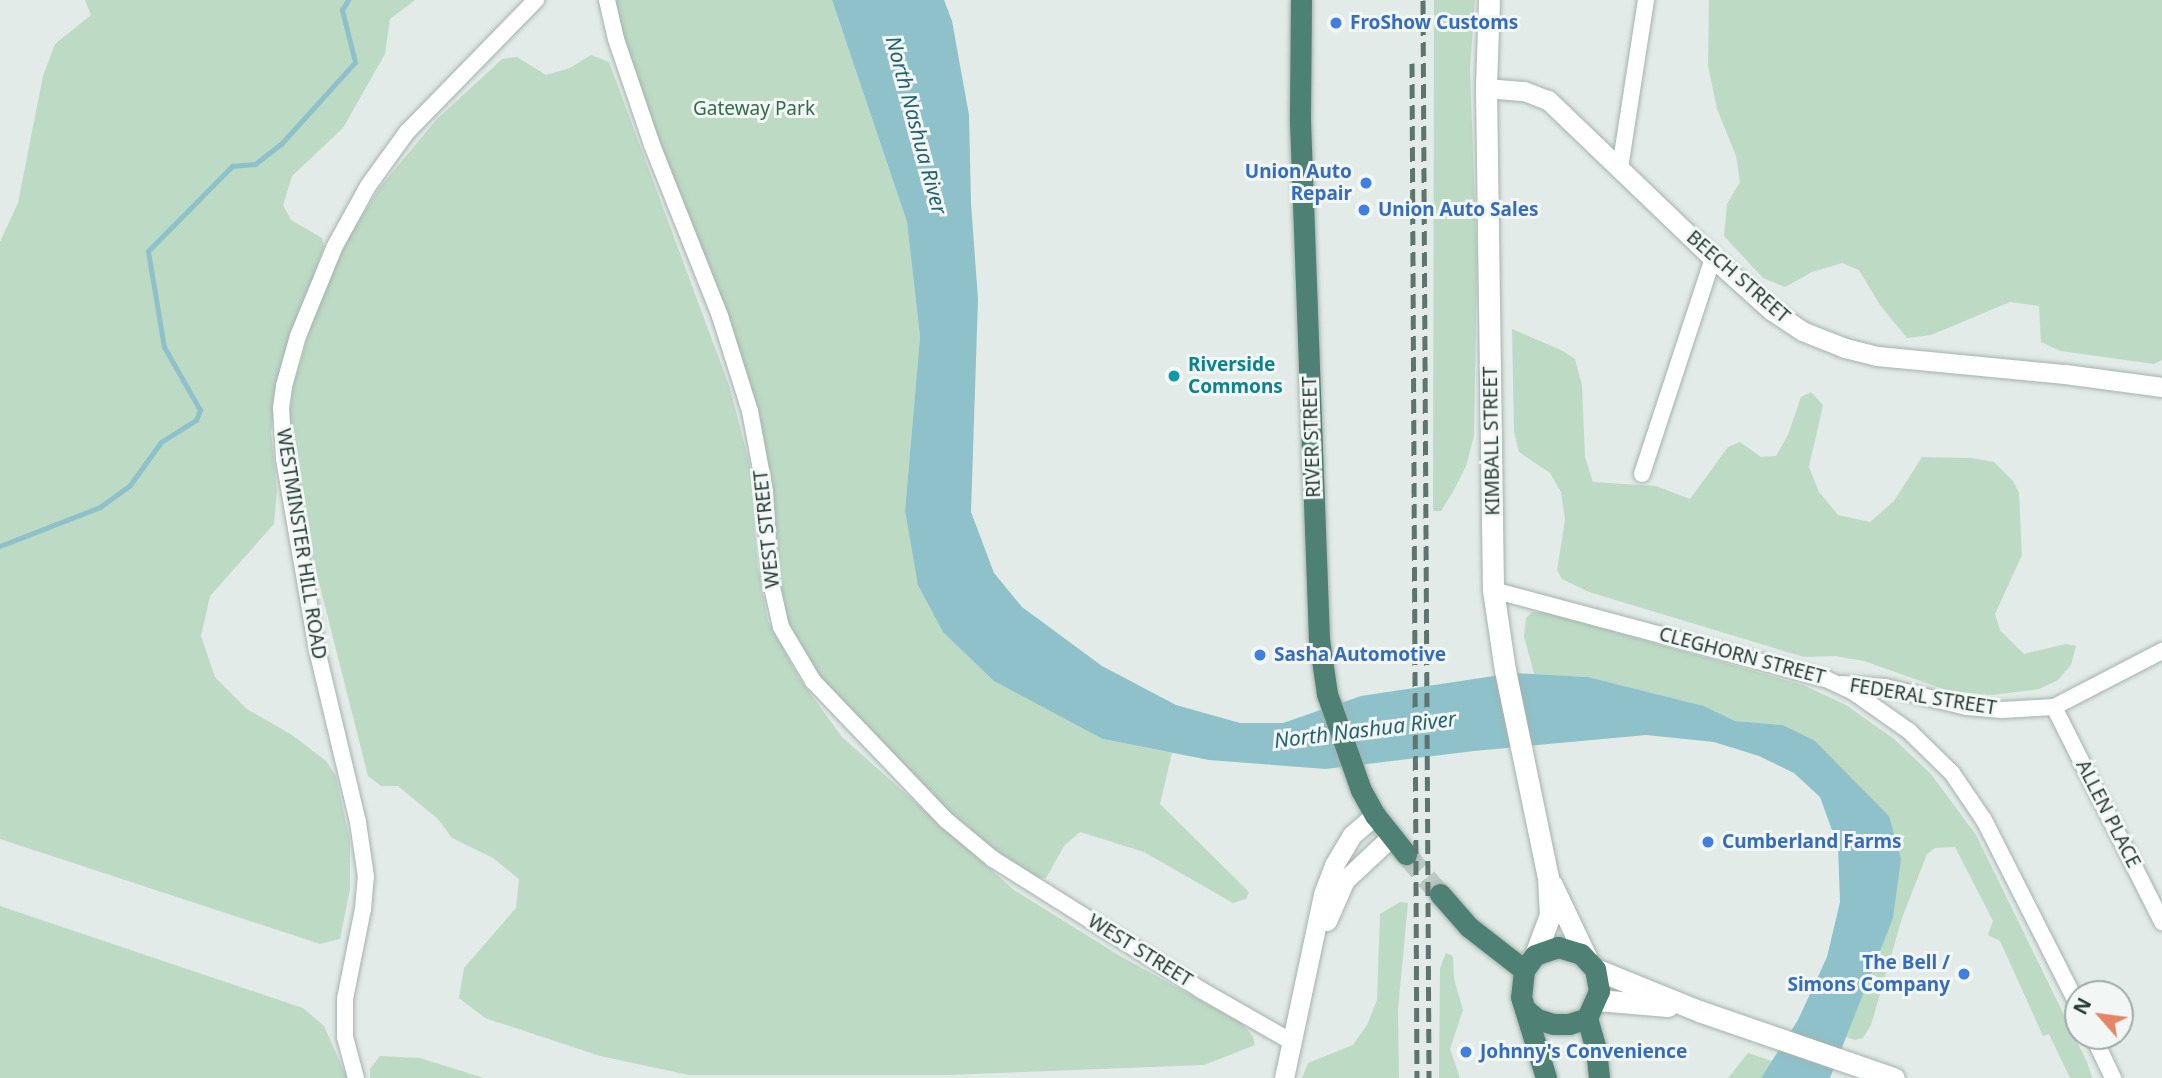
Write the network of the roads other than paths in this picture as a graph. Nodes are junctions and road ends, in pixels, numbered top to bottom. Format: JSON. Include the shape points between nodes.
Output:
{"nodes":[{"id":1,"x":536,"y":0,"type":"edge"},
{"id":2,"x":607,"y":0,"type":"edge"},
{"id":3,"x":1301,"y":0,"type":"edge"},
{"id":4,"x":1489,"y":0,"type":"edge"},
{"id":5,"x":1646,"y":0,"type":"edge"},
{"id":6,"x":1486,"y":88,"type":"junction"},
{"id":7,"x":1620,"y":168,"type":"junction"},
{"id":8,"x":1713,"y":258,"type":"junction"},
{"id":9,"x":2162,"y":387,"type":"edge"},
{"id":10,"x":1642,"y":474,"type":"dead end"},
{"id":11,"x":1493,"y":590,"type":"junction"},
{"id":12,"x":2162,"y":651,"type":"edge"},
{"id":13,"x":1839,"y":684,"type":"junction"},
{"id":14,"x":2054,"y":707,"type":"junction"},
{"id":15,"x":1374,"y":815,"type":"junction"},
{"id":16,"x":1391,"y":837,"type":"junction"},
{"id":17,"x":1406,"y":854,"type":"tunnel mouth"},
{"id":18,"x":1548,"y":877,"type":"junction"},
{"id":19,"x":1440,"y":894,"type":"tunnel mouth"},
{"id":20,"x":2162,"y":922,"type":"edge"},
{"id":21,"x":1530,"y":963,"type":"junction"},
{"id":22,"x":1591,"y":963,"type":"junction"},
{"id":23,"x":1308,"y":978,"type":"junction"},
{"id":24,"x":2065,"y":980,"type":"edge"},
{"id":25,"x":1525,"y":1009,"type":"junction"},
{"id":26,"x":1592,"y":1009,"type":"junction"},
{"id":27,"x":1699,"y":1011,"type":"junction"},
{"id":28,"x":1292,"y":1042,"type":"junction"},
{"id":29,"x":2100,"y":1050,"type":"edge"},
{"id":30,"x":356,"y":1078,"type":"edge"},
{"id":31,"x":1284,"y":1078,"type":"edge"},
{"id":32,"x":1546,"y":1078,"type":"edge"},
{"id":33,"x":1600,"y":1078,"type":"edge"},
{"id":34,"x":1894,"y":1078,"type":"edge"},
{"id":35,"x":2113,"y":1078,"type":"edge"}],
"edges":[{"from":1,"to":30,"type":"street","name":"WESTMINSTER HILL ROAD","via":[[407,132],[368,186],[335,246],[298,336],[284,386],[281,434],[286,470],[317,650],[358,822],[366,877],[345,999],[345,1037]]},
{"from":2,"to":28,"type":"street","name":"WEST STREET","via":[[652,145],[720,316],[750,411],[765,491],[770,578],[781,627],[813,681],[946,820],[993,859]]},
{"from":3,"to":15,"type":"highway","name":"RIVER STREET","via":[[1300,121],[1317,608],[1327,694]]},
{"from":4,"to":6,"type":"main road","name":"KIMBALL STREET"},
{"from":5,"to":7,"type":"street"},
{"from":6,"to":7,"type":"street","name":"BEECH STREET","via":[[1542,96]]},
{"from":6,"to":11,"type":"main road","name":"KIMBALL STREET"},
{"from":7,"to":8,"type":"street","name":"BEECH STREET"},
{"from":8,"to":9,"type":"street","name":"BEECH STREET","via":[[1782,319],[1862,353]]},
{"from":8,"to":10,"type":"street"},
{"from":11,"to":13,"type":"street","name":"CLEGHORN STREET"},
{"from":11,"to":18,"type":"main road","name":"KIMBALL STREET"},
{"from":12,"to":14,"type":"street","name":"FEDERAL STREET"},
{"from":13,"to":14,"type":"street","name":"FEDERAL STREET","via":[[1885,687],[1967,707]]},
{"from":13,"to":24,"type":"street","name":"CLEGHORN STREET","via":[[1924,743],[1964,789],[1997,843]]},
{"from":14,"to":20,"type":"street","name":"ALLEN PLACE"},
{"from":15,"to":16,"type":"highway","name":"RIVER STREET"},
{"from":15,"to":23,"type":"street","via":[[1352,835],[1334,865],[1323,894]]},
{"from":16,"to":17,"type":"highway","name":"RIVER STREET"},
{"from":16,"to":23,"type":"street","via":[[1345,880]]},
{"from":18,"to":21,"type":"main road","name":"KIMBALL STREET","via":[[1550,915]]},
{"from":18,"to":22,"type":"main road","name":"KIMBALL STREET"},
{"from":19,"to":21,"type":"highway","via":[[1469,927]]},
{"from":21,"to":22,"type":"highway","via":[[1558,947],[1572,949]]},
{"from":21,"to":25,"type":"highway","via":[[1521,997]]},
{"from":22,"to":26,"type":"highway","via":[[1599,988]]},
{"from":22,"to":27,"type":"main road"},
{"from":23,"to":28,"type":"street"},
{"from":25,"to":26,"type":"highway","via":[[1552,1024],[1569,1024]]},
{"from":25,"to":32,"type":"highway"},
{"from":26,"to":27,"type":"main road","via":[[1643,1002]]},
{"from":26,"to":33,"type":"highway"},
{"from":27,"to":34,"type":"main road"},
{"from":28,"to":31,"type":"street"},
{"from":29,"to":35,"type":"street"}]}
